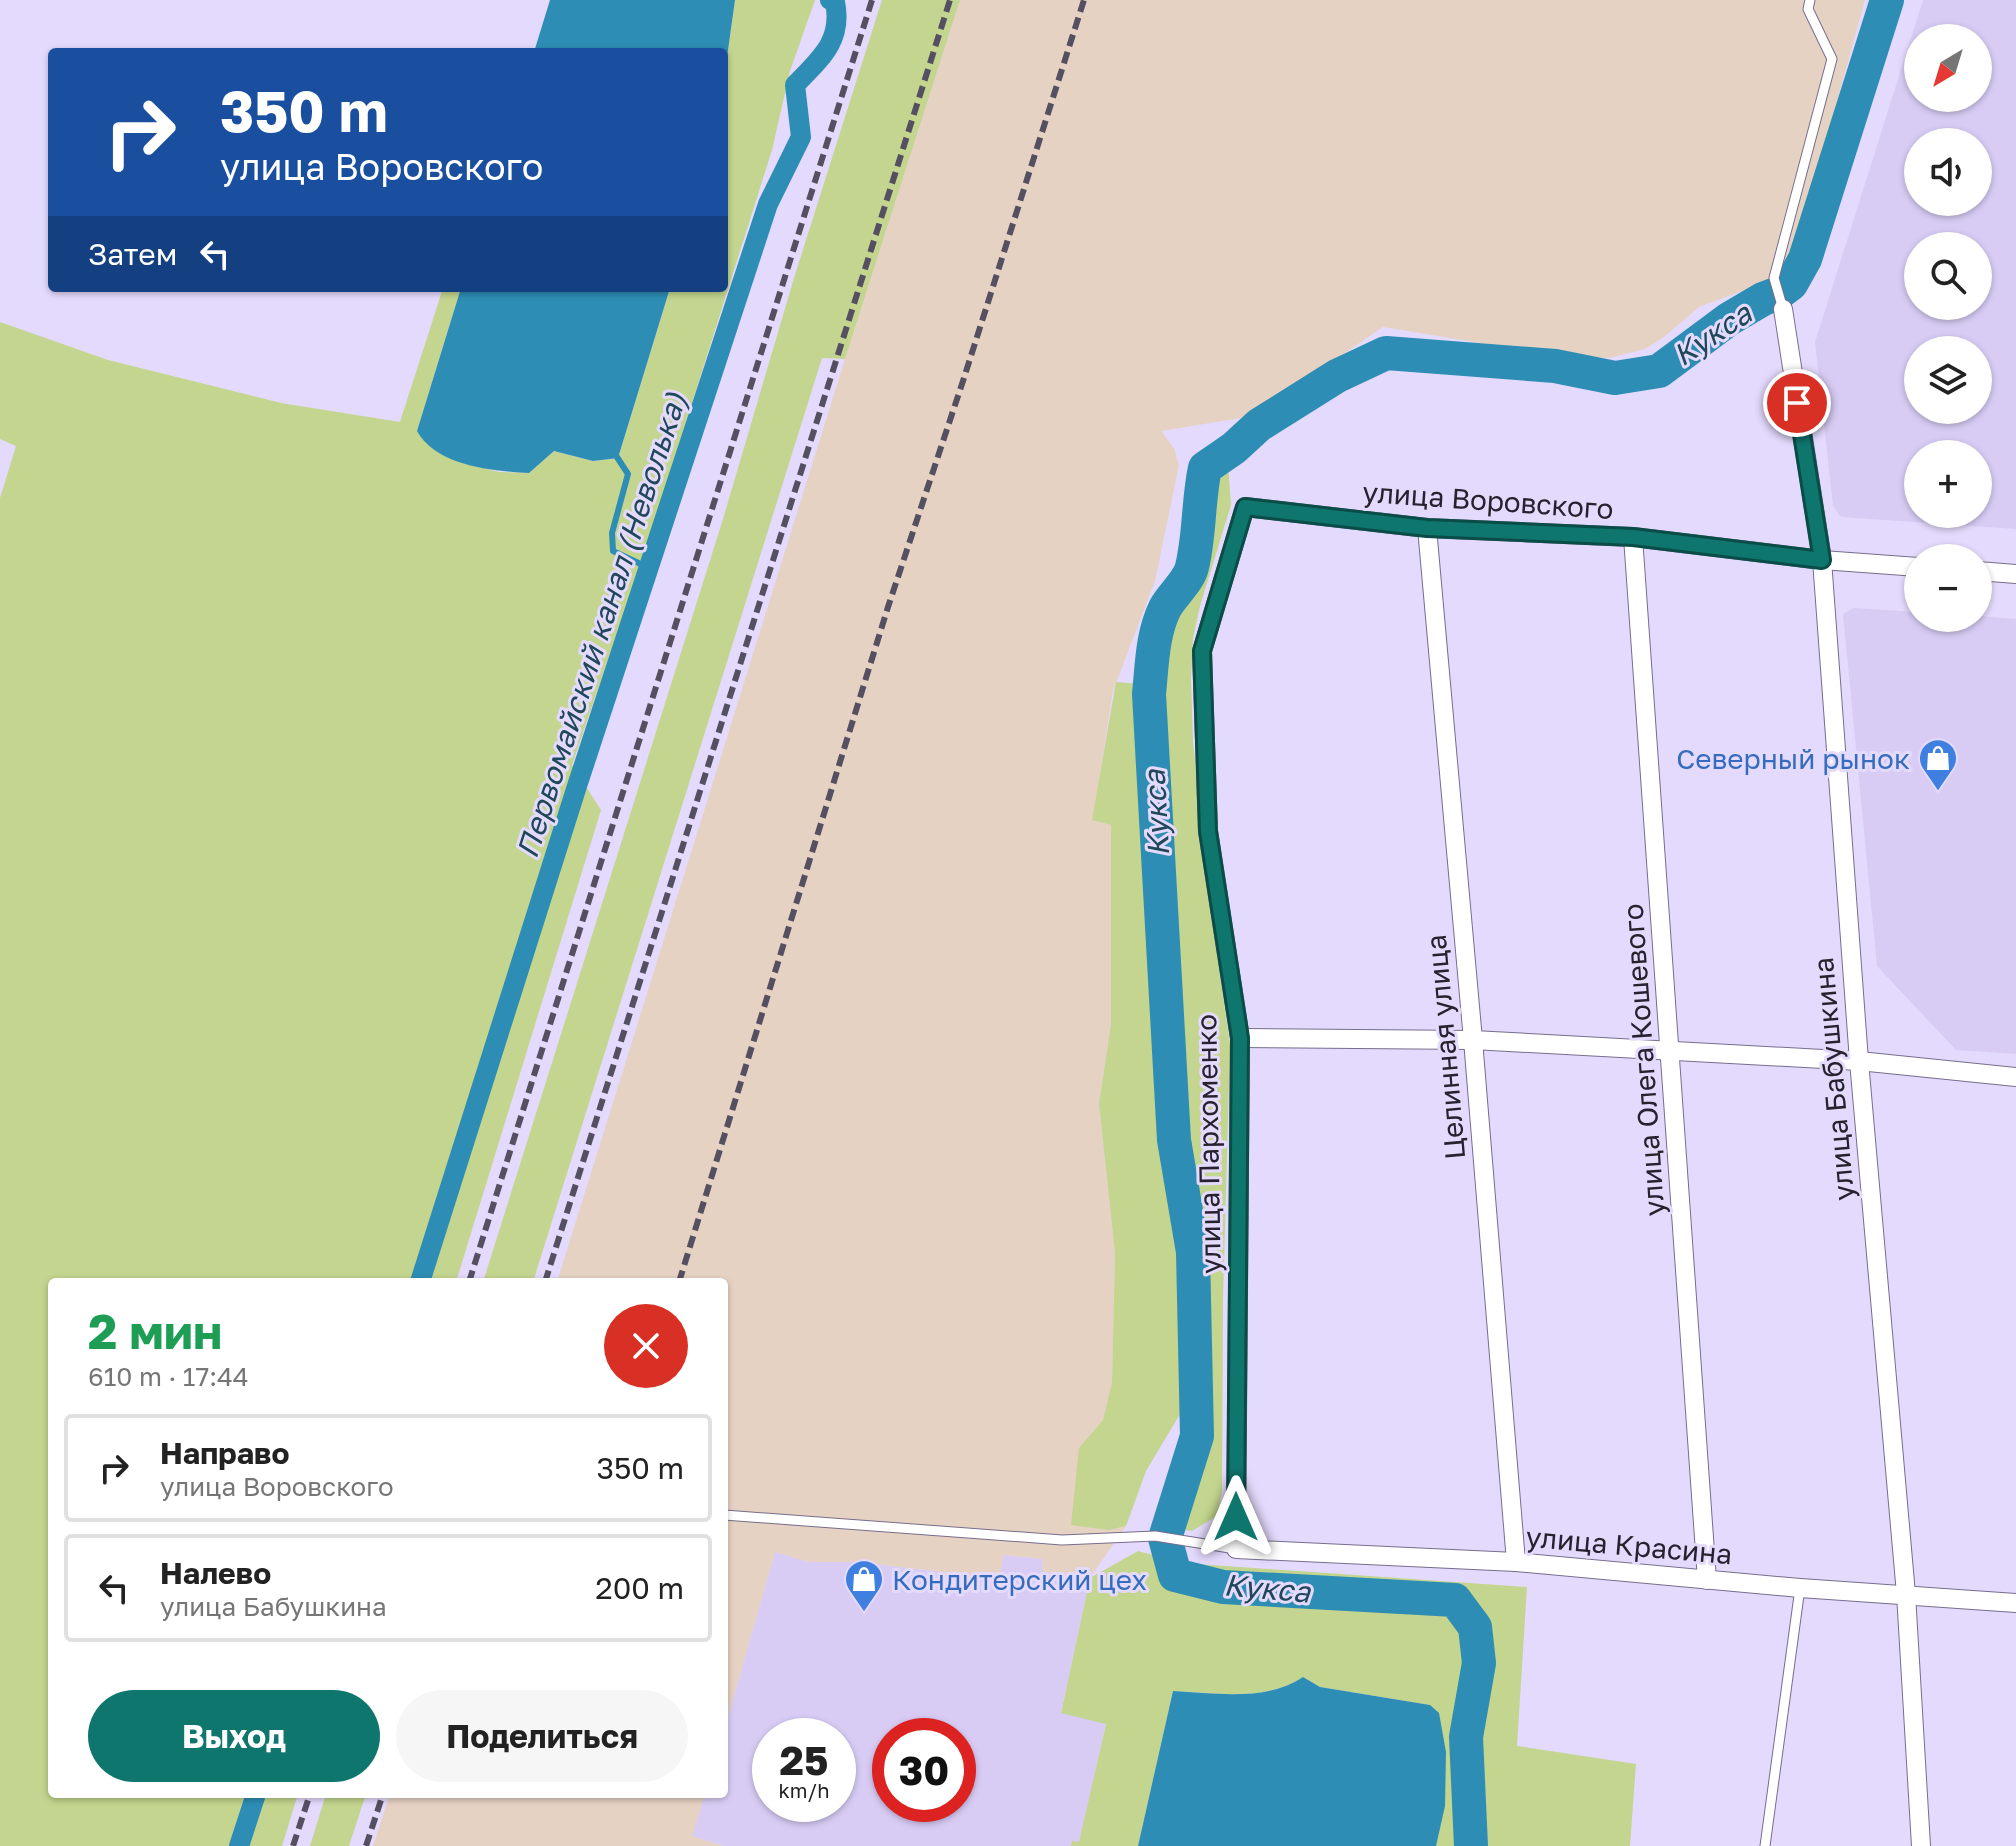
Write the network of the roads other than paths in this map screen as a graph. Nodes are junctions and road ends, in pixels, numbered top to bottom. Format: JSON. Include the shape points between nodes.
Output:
{"nodes":[{"id":1,"x":1810,"y":0,"type":"edge"},
{"id":2,"x":1783,"y":309,"type":"joint"},
{"id":3,"x":1245,"y":507,"type":"joint"},
{"id":4,"x":1427,"y":528,"type":"junction"},
{"id":5,"x":1633,"y":537,"type":"junction"},
{"id":6,"x":1822,"y":560,"type":"junction"},
{"id":7,"x":1904,"y":566,"type":"edge"},
{"id":8,"x":1992,"y":572,"type":"edge"},
{"id":9,"x":2016,"y":574,"type":"edge"},
{"id":10,"x":1240,"y":1038,"type":"junction"},
{"id":11,"x":1473,"y":1040,"type":"junction"},
{"id":12,"x":1671,"y":1050,"type":"junction"},
{"id":13,"x":1859,"y":1061,"type":"junction"},
{"id":14,"x":2016,"y":1077,"type":"edge"},
{"id":15,"x":728,"y":1515,"type":"edge"},
{"id":16,"x":1236,"y":1549,"type":"junction"},
{"id":17,"x":1516,"y":1562,"type":"junction"},
{"id":18,"x":1707,"y":1580,"type":"junction"},
{"id":19,"x":1800,"y":1588,"type":"junction"},
{"id":20,"x":1906,"y":1594,"type":"junction"},
{"id":21,"x":2016,"y":1603,"type":"edge"},
{"id":22,"x":1765,"y":1846,"type":"edge"},
{"id":23,"x":1921,"y":1846,"type":"edge"}],
"edges":[{"from":1,"to":2,"type":"lane","via":[[1808,9],[1832,59],[1775,281]]},
{"from":2,"to":6,"type":"street","name":"улица Бабушкина"},
{"from":3,"to":4,"type":"street","name":"улица Воровского"},
{"from":3,"to":10,"type":"street","name":"улица Пархоменко","via":[[1202,651],[1208,831]]},
{"from":4,"to":5,"type":"street","name":"улица Воровского"},
{"from":4,"to":11,"type":"street","name":"Целинная улица"},
{"from":5,"to":6,"type":"street","name":"улица Воровского"},
{"from":5,"to":12,"type":"street","name":"улица Олега Кошевого"},
{"from":6,"to":7,"type":"street","name":"улица Воровского"},
{"from":6,"to":13,"type":"street","name":"улица Бабушкина"},
{"from":8,"to":9,"type":"street"},
{"from":10,"to":11,"type":"street"},
{"from":10,"to":16,"type":"street","name":"улица Пархоменко"},
{"from":11,"to":12,"type":"street"},
{"from":11,"to":17,"type":"street","name":"Целинная улица"},
{"from":12,"to":13,"type":"street"},
{"from":12,"to":18,"type":"street","name":"улица Олега Кошевого"},
{"from":13,"to":14,"type":"street"},
{"from":13,"to":20,"type":"street","name":"улица Бабушкина"},
{"from":15,"to":16,"type":"lane","via":[[1062,1540],[1155,1536]]},
{"from":16,"to":17,"type":"street","name":"улица Красина"},
{"from":17,"to":18,"type":"street","name":"улица Красина"},
{"from":18,"to":19,"type":"street","name":"улица Красина"},
{"from":19,"to":20,"type":"street","name":"улица Красина"},
{"from":19,"to":22,"type":"lane"},
{"from":20,"to":21,"type":"street","name":"улица Красина"},
{"from":20,"to":23,"type":"street","name":"улица Бабушкина"}]}
